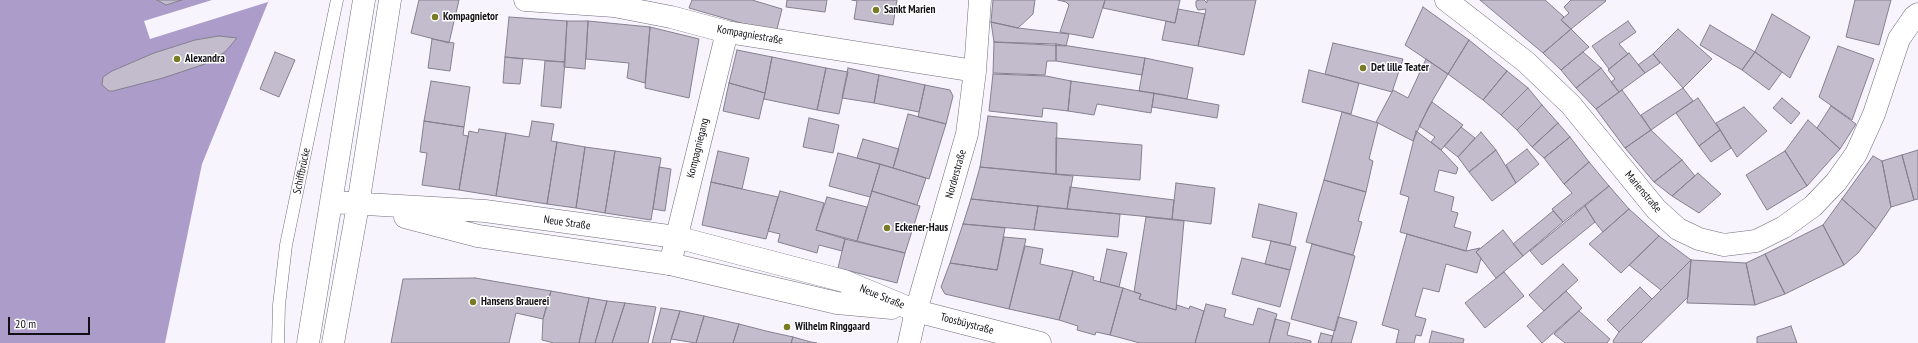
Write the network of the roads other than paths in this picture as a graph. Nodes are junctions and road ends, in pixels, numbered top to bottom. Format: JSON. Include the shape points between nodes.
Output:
{"nodes":[{"id":1,"x":337,"y":0,"type":"edge"},
{"id":2,"x":364,"y":0,"type":"edge"},
{"id":3,"x":390,"y":0,"type":"edge"},
{"id":4,"x":525,"y":0,"type":"edge"},
{"id":5,"x":980,"y":0,"type":"edge"},
{"id":6,"x":1446,"y":0,"type":"edge"},
{"id":7,"x":1918,"y":14,"type":"edge"},
{"id":8,"x":727,"y":32,"type":"junction"},
{"id":9,"x":975,"y":71,"type":"junction"},
{"id":10,"x":332,"y":202,"type":"junction"},
{"id":11,"x":358,"y":205,"type":"junction"},
{"id":12,"x":676,"y":238,"type":"junction"},
{"id":13,"x":670,"y":264,"type":"junction"},
{"id":14,"x":916,"y":311,"type":"junction"},
{"id":15,"x":278,"y":343,"type":"edge"},
{"id":16,"x":308,"y":343,"type":"edge"},
{"id":17,"x":333,"y":343,"type":"edge"},
{"id":18,"x":909,"y":343,"type":"edge"},
{"id":19,"x":1040,"y":343,"type":"edge"}],
"edges":[{"from":1,"to":15,"type":"lane","name":"Schiffbrücke","via":[[286,245],[279,305]]},
{"from":2,"to":10,"type":"main road"},
{"from":3,"to":11,"type":"main road"},
{"from":4,"to":8,"type":"main road","name":"Kompagniestraße","via":[[614,6],[671,17]]},
{"from":5,"to":9,"type":"main road","name":"Norderstraße"},
{"from":6,"to":7,"type":"main road","name":"Marienstraße","via":[[1526,62],[1571,105],[1656,209],[1678,229],[1699,239],[1724,245],[1756,240],[1784,227],[1813,206],[1836,182],[1856,154],[1874,114],[1899,39]]},
{"from":8,"to":9,"type":"main road","name":"Kompagniestraße"},
{"from":8,"to":12,"type":"main road","name":"Kompagniegang"},
{"from":9,"to":14,"type":"main road","name":"Norderstraße","via":[[967,134]]},
{"from":10,"to":11,"type":"main road","name":"Neue Straße"},
{"from":10,"to":16,"type":"main road"},
{"from":11,"to":12,"type":"main road","name":"Neue Straße","via":[[486,211]]},
{"from":11,"to":13,"type":"main road","name":"Neue Straße","via":[[478,236]]},
{"from":11,"to":17,"type":"main road"},
{"from":12,"to":13,"type":"main road","name":"Kompagniegang"},
{"from":12,"to":14,"type":"main road","name":"Neue Straße","via":[[844,281]]},
{"from":13,"to":14,"type":"main road","name":"Neue Straße","via":[[837,303]]},
{"from":14,"to":18,"type":"main road","name":"Norderstraße"},
{"from":14,"to":19,"type":"main road","name":"Toosbüystraße"}]}
